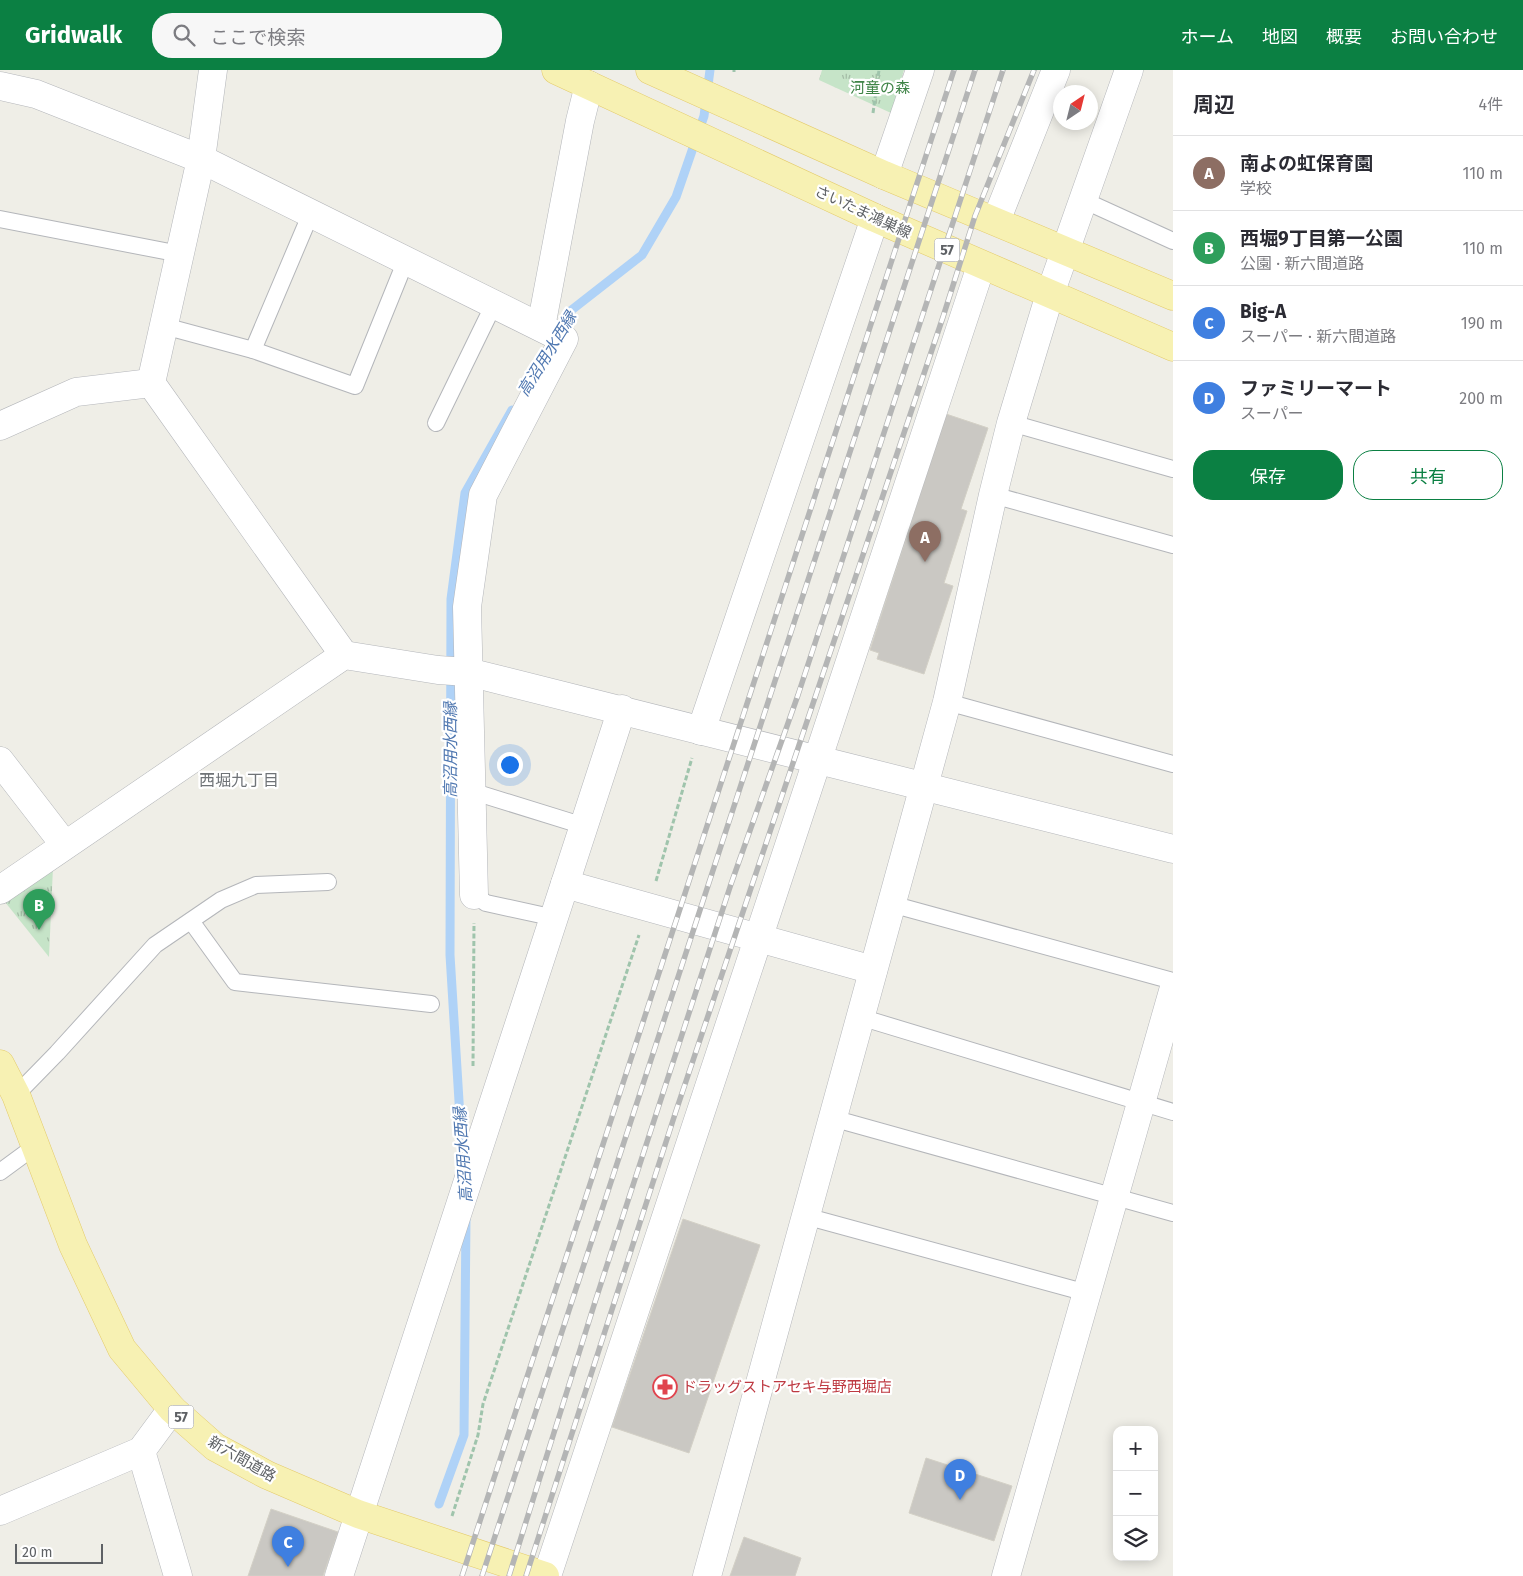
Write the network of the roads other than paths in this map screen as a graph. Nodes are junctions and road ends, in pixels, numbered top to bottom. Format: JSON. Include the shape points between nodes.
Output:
{"nodes":[{"id":1,"x":213,"y":70,"type":"edge"},
{"id":2,"x":556,"y":70,"type":"edge"},
{"id":3,"x":650,"y":70,"type":"edge"},
{"id":4,"x":920,"y":70,"type":"edge"},
{"id":5,"x":1056,"y":70,"type":"edge"},
{"id":6,"x":1129,"y":70,"type":"edge"},
{"id":7,"x":589,"y":85,"type":"junction"},
{"id":8,"x":0,"y":86,"type":"edge"},
{"id":9,"x":201,"y":159,"type":"junction"},
{"id":10,"x":884,"y":175,"type":"junction"},
{"id":11,"x":1083,"y":200,"type":"junction"},
{"id":12,"x":311,"y":212,"type":"junction"},
{"id":13,"x":875,"y":218,"type":"junction"},
{"id":14,"x":0,"y":219,"type":"edge"},
{"id":15,"x":996,"y":221,"type":"junction"},
{"id":16,"x":1173,"y":241,"type":"edge"},
{"id":17,"x":1065,"y":251,"type":"junction"},
{"id":18,"x":180,"y":254,"type":"junction"},
{"id":19,"x":406,"y":260,"type":"junction"},
{"id":20,"x":981,"y":266,"type":"junction"},
{"id":21,"x":1050,"y":294,"type":"junction"},
{"id":22,"x":1173,"y":296,"type":"edge"},
{"id":23,"x":494,"y":304,"type":"junction"},
{"id":24,"x":164,"y":326,"type":"junction"},
{"id":25,"x":549,"y":331,"type":"junction"},
{"id":26,"x":1173,"y":347,"type":"edge"},
{"id":27,"x":252,"y":350,"type":"junction"},
{"id":28,"x":151,"y":383,"type":"junction"},
{"id":29,"x":436,"y":423,"type":"dead end"},
{"id":30,"x":1011,"y":423,"type":"junction"},
{"id":31,"x":0,"y":426,"type":"edge"},
{"id":32,"x":1173,"y":469,"type":"edge"},
{"id":33,"x":993,"y":495,"type":"junction"},
{"id":34,"x":1173,"y":545,"type":"edge"},
{"id":35,"x":344,"y":655,"type":"junction"},
{"id":36,"x":468,"y":672,"type":"junction"},
{"id":37,"x":946,"y":702,"type":"junction"},
{"id":38,"x":622,"y":709,"type":"junction"},
{"id":39,"x":700,"y":731,"type":"junction"},
{"id":40,"x":816,"y":760,"type":"junction"},
{"id":41,"x":0,"y":761,"type":"edge"},
{"id":42,"x":1173,"y":764,"type":"edge"},
{"id":43,"x":923,"y":786,"type":"junction"},
{"id":44,"x":471,"y":791,"type":"junction"},
{"id":45,"x":584,"y":826,"type":"junction"},
{"id":46,"x":64,"y":844,"type":"junction"},
{"id":47,"x":1173,"y":849,"type":"edge"},
{"id":48,"x":328,"y":882,"type":"dead end"},
{"id":49,"x":565,"y":884,"type":"junction"},
{"id":50,"x":0,"y":890,"type":"edge"},
{"id":51,"x":474,"y":894,"type":"joint"},
{"id":52,"x":891,"y":904,"type":"junction"},
{"id":53,"x":554,"y":918,"type":"junction"},
{"id":54,"x":191,"y":920,"type":"junction"},
{"id":55,"x":759,"y":939,"type":"junction"},
{"id":56,"x":872,"y":970,"type":"junction"},
{"id":57,"x":1173,"y":981,"type":"edge"},
{"id":58,"x":431,"y":1004,"type":"dead end"},
{"id":59,"x":1171,"y":1005,"type":"edge"},
{"id":60,"x":860,"y":1018,"type":"junction"},
{"id":61,"x":0,"y":1064,"type":"edge"},
{"id":62,"x":16,"y":1095,"type":"junction"},
{"id":63,"x":1141,"y":1102,"type":"junction"},
{"id":64,"x":1173,"y":1112,"type":"edge"},
{"id":65,"x":832,"y":1118,"type":"junction"},
{"id":66,"x":34,"y":1147,"type":"junction"},
{"id":67,"x":0,"y":1172,"type":"edge"},
{"id":68,"x":1114,"y":1198,"type":"junction"},
{"id":69,"x":1173,"y":1213,"type":"edge"},
{"id":70,"x":805,"y":1216,"type":"junction"},
{"id":71,"x":1087,"y":1293,"type":"junction"},
{"id":72,"x":172,"y":1409,"type":"junction"},
{"id":73,"x":141,"y":1451,"type":"junction"},
{"id":74,"x":0,"y":1511,"type":"edge"},
{"id":75,"x":358,"y":1514,"type":"junction"},
{"id":76,"x":178,"y":1576,"type":"edge"},
{"id":77,"x":339,"y":1576,"type":"edge"},
{"id":78,"x":546,"y":1576,"type":"edge"},
{"id":79,"x":707,"y":1576,"type":"edge"},
{"id":80,"x":1006,"y":1576,"type":"edge"}],
"edges":[{"from":1,"to":9,"type":"street"},
{"from":2,"to":7,"type":"main road","name":"さいたま鴻巣線","number":"57"},
{"from":3,"to":10,"type":"main road"},
{"from":4,"to":10,"type":"street"},
{"from":5,"to":15,"type":"street"},
{"from":6,"to":11,"type":"street"},
{"from":7,"to":13,"type":"main road","name":"さいたま鴻巣線","number":"57"},
{"from":7,"to":25,"type":"street","via":[[580,121]]},
{"from":8,"to":9,"type":"street","via":[[36,94]]},
{"from":9,"to":12,"type":"street"},
{"from":9,"to":18,"type":"street"},
{"from":10,"to":15,"type":"main road"},
{"from":11,"to":16,"type":"lane"},
{"from":11,"to":17,"type":"street"},
{"from":12,"to":19,"type":"street"},
{"from":12,"to":27,"type":"lane"},
{"from":13,"to":20,"type":"main road","name":"さいたま鴻巣線","number":"57"},
{"from":13,"to":39,"type":"street"},
{"from":14,"to":18,"type":"lane"},
{"from":15,"to":17,"type":"main road"},
{"from":17,"to":21,"type":"street"},
{"from":17,"to":22,"type":"main road"},
{"from":18,"to":24,"type":"street"},
{"from":19,"to":23,"type":"street"},
{"from":19,"to":27,"type":"lane","via":[[355,386]]},
{"from":20,"to":21,"type":"main road","name":"さいたま鴻巣線","number":"57"},
{"from":20,"to":40,"type":"street"},
{"from":21,"to":26,"type":"main road","name":"さいたま鴻巣線","number":"57"},
{"from":21,"to":30,"type":"street"},
{"from":23,"to":25,"type":"street"},
{"from":23,"to":29,"type":"lane"},
{"from":24,"to":27,"type":"lane"},
{"from":24,"to":28,"type":"street"},
{"from":25,"to":36,"type":"street","via":[[483,496],[467,607]]},
{"from":28,"to":31,"type":"street","via":[[76,392]]},
{"from":28,"to":35,"type":"street"},
{"from":30,"to":32,"type":"lane"},
{"from":30,"to":33,"type":"street"},
{"from":33,"to":34,"type":"lane"},
{"from":33,"to":37,"type":"street"},
{"from":35,"to":36,"type":"street"},
{"from":35,"to":46,"type":"street"},
{"from":36,"to":38,"type":"street"},
{"from":36,"to":44,"type":"street"},
{"from":37,"to":42,"type":"lane"},
{"from":37,"to":43,"type":"street"},
{"from":38,"to":39,"type":"street"},
{"from":38,"to":45,"type":"street"},
{"from":39,"to":40,"type":"street"},
{"from":40,"to":43,"type":"street"},
{"from":40,"to":55,"type":"street"},
{"from":41,"to":46,"type":"street"},
{"from":43,"to":47,"type":"street"},
{"from":43,"to":52,"type":"street"},
{"from":44,"to":45,"type":"lane"},
{"from":44,"to":51,"type":"street"},
{"from":45,"to":49,"type":"street"},
{"from":46,"to":50,"type":"street"},
{"from":48,"to":54,"type":"lane","via":[[256,885],[221,900]]},
{"from":49,"to":53,"type":"street"},
{"from":49,"to":55,"type":"street"},
{"from":51,"to":53,"type":"lane","via":[[486,904]]},
{"from":52,"to":56,"type":"street"},
{"from":52,"to":57,"type":"lane"},
{"from":53,"to":75,"type":"street"},
{"from":54,"to":58,"type":"lane","via":[[235,982]]},
{"from":54,"to":62,"type":"lane","via":[[155,945]]},
{"from":55,"to":56,"type":"street"},
{"from":55,"to":78,"type":"street"},
{"from":56,"to":60,"type":"street"},
{"from":59,"to":63,"type":"street"},
{"from":60,"to":63,"type":"lane"},
{"from":60,"to":65,"type":"street"},
{"from":61,"to":62,"type":"main road","name":"新六間道路","number":"57"},
{"from":62,"to":66,"type":"main road","name":"新六間道路","number":"57"},
{"from":63,"to":64,"type":"lane"},
{"from":63,"to":68,"type":"street"},
{"from":65,"to":68,"type":"lane"},
{"from":65,"to":70,"type":"street"},
{"from":66,"to":67,"type":"lane"},
{"from":66,"to":72,"type":"main road","name":"新六間道路","number":"57","via":[[73,1245],[122,1349]]},
{"from":68,"to":69,"type":"lane"},
{"from":68,"to":71,"type":"street"},
{"from":70,"to":71,"type":"lane"},
{"from":70,"to":79,"type":"street"},
{"from":71,"to":80,"type":"street"},
{"from":72,"to":73,"type":"street"},
{"from":72,"to":75,"type":"main road","name":"新六間道路","number":"57","via":[[215,1447],[267,1475]]},
{"from":73,"to":74,"type":"street"},
{"from":73,"to":76,"type":"street"},
{"from":75,"to":77,"type":"street"},
{"from":75,"to":78,"type":"main road","name":"新六間道路","number":"57"}]}
